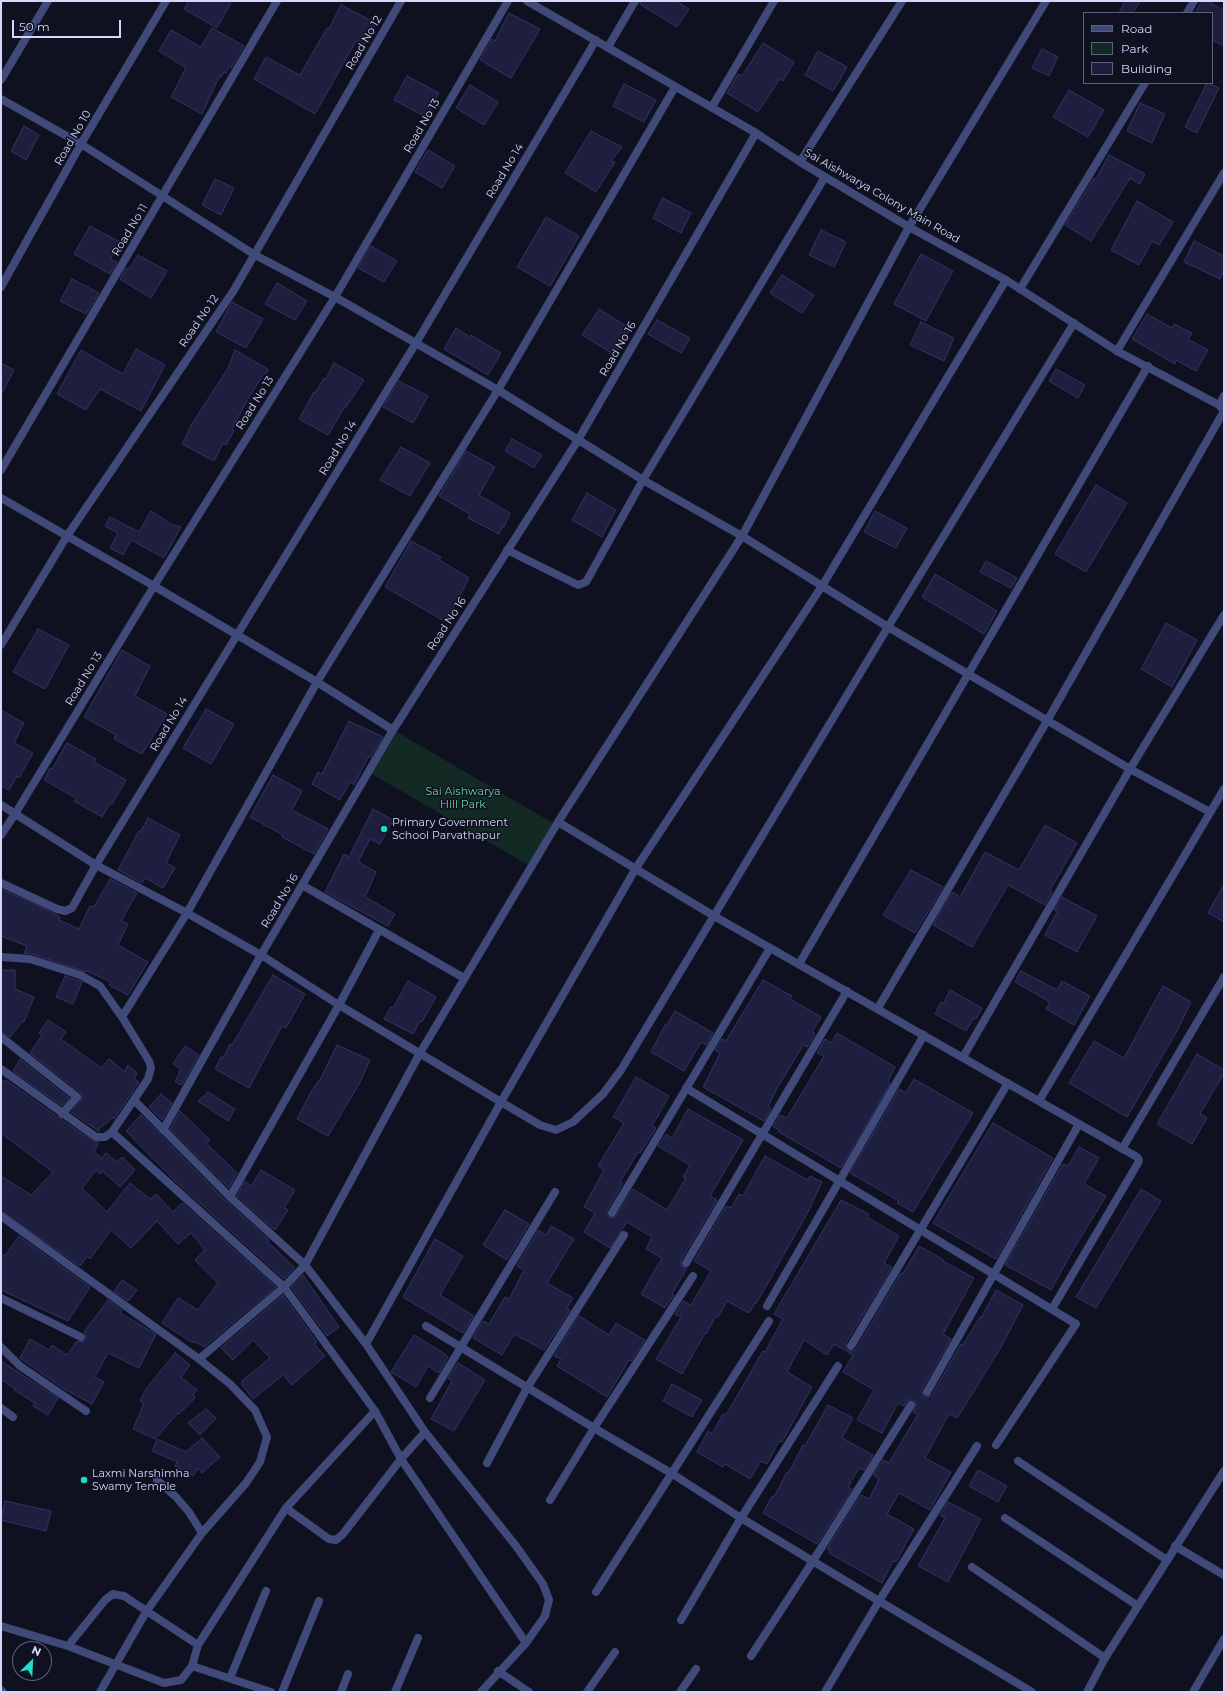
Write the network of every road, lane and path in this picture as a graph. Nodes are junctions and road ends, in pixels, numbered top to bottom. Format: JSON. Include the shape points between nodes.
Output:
{"nodes":[{"id":1,"x":48,"y":1,"type":"edge"},
{"id":2,"x":166,"y":1,"type":"edge"},
{"id":3,"x":277,"y":1,"type":"edge"},
{"id":4,"x":401,"y":1,"type":"edge"},
{"id":5,"x":508,"y":1,"type":"edge"},
{"id":6,"x":527,"y":1,"type":"edge"},
{"id":7,"x":635,"y":1,"type":"edge"},
{"id":8,"x":774,"y":1,"type":"edge"},
{"id":9,"x":902,"y":1,"type":"edge"},
{"id":10,"x":1046,"y":1,"type":"edge"},
{"id":11,"x":1194,"y":1,"type":"edge"},
{"id":12,"x":1188,"y":12,"type":"edge"},
{"id":13,"x":596,"y":40,"type":"junction"},
{"id":14,"x":608,"y":47,"type":"junction"},
{"id":15,"x":1,"y":80,"type":"edge"},
{"id":16,"x":1144,"y":84,"type":"edge"},
{"id":17,"x":675,"y":87,"type":"junction"},
{"id":18,"x":1,"y":99,"type":"edge"},
{"id":19,"x":712,"y":107,"type":"junction"},
{"id":20,"x":756,"y":133,"type":"junction"},
{"id":21,"x":81,"y":144,"type":"junction"},
{"id":22,"x":800,"y":162,"type":"junction"},
{"id":23,"x":1224,"y":173,"type":"edge"},
{"id":24,"x":825,"y":177,"type":"junction"},
{"id":25,"x":163,"y":196,"type":"junction"},
{"id":26,"x":909,"y":226,"type":"junction"},
{"id":27,"x":255,"y":255,"type":"junction"},
{"id":28,"x":1006,"y":280,"type":"junction"},
{"id":29,"x":1,"y":287,"type":"edge"},
{"id":30,"x":1020,"y":289,"type":"junction"},
{"id":31,"x":335,"y":297,"type":"junction"},
{"id":32,"x":1074,"y":323,"type":"junction"},
{"id":33,"x":416,"y":342,"type":"junction"},
{"id":34,"x":1117,"y":351,"type":"junction"},
{"id":35,"x":1148,"y":366,"type":"junction"},
{"id":36,"x":498,"y":390,"type":"junction"},
{"id":37,"x":1224,"y":396,"type":"edge"},
{"id":38,"x":1222,"y":409,"type":"edge"},
{"id":39,"x":578,"y":440,"type":"junction"},
{"id":40,"x":1,"y":470,"type":"edge"},
{"id":41,"x":642,"y":480,"type":"junction"},
{"id":42,"x":1,"y":498,"type":"edge"},
{"id":43,"x":67,"y":536,"type":"junction"},
{"id":44,"x":742,"y":536,"type":"junction"},
{"id":45,"x":507,"y":550,"type":"junction"},
{"id":46,"x":154,"y":586,"type":"junction"},
{"id":47,"x":822,"y":586,"type":"junction"},
{"id":48,"x":1224,"y":615,"type":"edge"},
{"id":49,"x":888,"y":627,"type":"junction"},
{"id":50,"x":236,"y":636,"type":"junction"},
{"id":51,"x":1,"y":645,"type":"edge"},
{"id":52,"x":969,"y":675,"type":"junction"},
{"id":53,"x":317,"y":682,"type":"junction"},
{"id":54,"x":1047,"y":721,"type":"junction"},
{"id":55,"x":392,"y":730,"type":"junction"},
{"id":56,"x":1130,"y":769,"type":"junction"},
{"id":57,"x":1224,"y":788,"type":"edge"},
{"id":58,"x":1,"y":805,"type":"edge"},
{"id":59,"x":1210,"y":812,"type":"junction"},
{"id":60,"x":15,"y":814,"type":"junction"},
{"id":61,"x":558,"y":822,"type":"junction"},
{"id":62,"x":1,"y":835,"type":"edge"},
{"id":63,"x":96,"y":865,"type":"junction"},
{"id":64,"x":636,"y":868,"type":"junction"},
{"id":65,"x":1,"y":883,"type":"edge"},
{"id":66,"x":302,"y":885,"type":"junction"},
{"id":67,"x":187,"y":913,"type":"junction"},
{"id":68,"x":714,"y":916,"type":"junction"},
{"id":69,"x":380,"y":930,"type":"junction"},
{"id":70,"x":770,"y":948,"type":"junction"},
{"id":71,"x":261,"y":955,"type":"junction"},
{"id":72,"x":1,"y":957,"type":"edge"},
{"id":73,"x":798,"y":964,"type":"junction"},
{"id":74,"x":1224,"y":977,"type":"edge"},
{"id":75,"x":464,"y":978,"type":"junction"},
{"id":76,"x":847,"y":991,"type":"junction"},
{"id":77,"x":339,"y":1005,"type":"junction"},
{"id":78,"x":878,"y":1008,"type":"junction"},
{"id":79,"x":122,"y":1017,"type":"junction"},
{"id":80,"x":924,"y":1035,"type":"junction"},
{"id":81,"x":1,"y":1037,"type":"edge"},
{"id":82,"x":420,"y":1053,"type":"junction"},
{"id":83,"x":963,"y":1057,"type":"junction"},
{"id":84,"x":1,"y":1069,"type":"edge"},
{"id":85,"x":1008,"y":1083,"type":"junction"},
{"id":86,"x":686,"y":1088,"type":"junction"},
{"id":87,"x":134,"y":1100,"type":"junction"},
{"id":88,"x":1039,"y":1100,"type":"junction"},
{"id":89,"x":501,"y":1102,"type":"junction"},
{"id":90,"x":62,"y":1114,"type":"junction"},
{"id":91,"x":1080,"y":1124,"type":"junction"},
{"id":92,"x":164,"y":1130,"type":"junction"},
{"id":93,"x":112,"y":1132,"type":"junction"},
{"id":94,"x":762,"y":1134,"type":"junction"},
{"id":95,"x":1122,"y":1149,"type":"junction"},
{"id":96,"x":838,"y":1181,"type":"junction"},
{"id":97,"x":555,"y":1192,"type":"dead end"},
{"id":98,"x":230,"y":1196,"type":"junction"},
{"id":99,"x":612,"y":1213,"type":"dead end"},
{"id":100,"x":1,"y":1216,"type":"edge"},
{"id":101,"x":920,"y":1231,"type":"junction"},
{"id":102,"x":624,"y":1235,"type":"dead end"},
{"id":103,"x":686,"y":1263,"type":"dead end"},
{"id":104,"x":305,"y":1265,"type":"junction"},
{"id":105,"x":994,"y":1275,"type":"junction"},
{"id":106,"x":693,"y":1276,"type":"dead end"},
{"id":107,"x":284,"y":1287,"type":"junction"},
{"id":108,"x":1,"y":1298,"type":"edge"},
{"id":109,"x":767,"y":1306,"type":"dead end"},
{"id":110,"x":1052,"y":1309,"type":"junction"},
{"id":111,"x":769,"y":1321,"type":"dead end"},
{"id":112,"x":426,"y":1326,"type":"dead end"},
{"id":113,"x":81,"y":1337,"type":"dead end"},
{"id":114,"x":366,"y":1344,"type":"junction"},
{"id":115,"x":851,"y":1346,"type":"dead end"},
{"id":116,"x":1,"y":1347,"type":"edge"},
{"id":117,"x":460,"y":1347,"type":"junction"},
{"id":118,"x":199,"y":1359,"type":"junction"},
{"id":119,"x":838,"y":1366,"type":"dead end"},
{"id":120,"x":527,"y":1388,"type":"junction"},
{"id":121,"x":927,"y":1392,"type":"dead end"},
{"id":122,"x":430,"y":1398,"type":"dead end"},
{"id":123,"x":911,"y":1405,"type":"dead end"},
{"id":124,"x":1,"y":1408,"type":"edge"},
{"id":125,"x":86,"y":1411,"type":"dead end"},
{"id":126,"x":374,"y":1411,"type":"junction"},
{"id":127,"x":13,"y":1417,"type":"dead end"},
{"id":128,"x":594,"y":1428,"type":"junction"},
{"id":129,"x":425,"y":1432,"type":"junction"},
{"id":130,"x":996,"y":1445,"type":"dead end"},
{"id":131,"x":977,"y":1446,"type":"dead end"},
{"id":132,"x":401,"y":1459,"type":"junction"},
{"id":133,"x":1018,"y":1461,"type":"dead end"},
{"id":134,"x":487,"y":1463,"type":"dead end"},
{"id":135,"x":1224,"y":1470,"type":"edge"},
{"id":136,"x":671,"y":1473,"type":"junction"},
{"id":137,"x":157,"y":1480,"type":"dead end"},
{"id":138,"x":550,"y":1500,"type":"dead end"},
{"id":139,"x":286,"y":1508,"type":"junction"},
{"id":140,"x":741,"y":1518,"type":"junction"},
{"id":141,"x":1005,"y":1518,"type":"dead end"},
{"id":142,"x":202,"y":1532,"type":"junction"},
{"id":143,"x":1175,"y":1546,"type":"junction"},
{"id":144,"x":1167,"y":1560,"type":"junction"},
{"id":145,"x":813,"y":1561,"type":"junction"},
{"id":146,"x":972,"y":1567,"type":"dead end"},
{"id":147,"x":1224,"y":1575,"type":"edge"},
{"id":148,"x":266,"y":1591,"type":"dead end"},
{"id":149,"x":596,"y":1592,"type":"dead end"},
{"id":150,"x":319,"y":1602,"type":"dead end"},
{"id":151,"x":879,"y":1602,"type":"junction"},
{"id":152,"x":1138,"y":1606,"type":"junction"},
{"id":153,"x":146,"y":1612,"type":"junction"},
{"id":154,"x":681,"y":1620,"type":"dead end"},
{"id":155,"x":1,"y":1626,"type":"edge"},
{"id":156,"x":418,"y":1638,"type":"dead end"},
{"id":157,"x":1224,"y":1639,"type":"edge"},
{"id":158,"x":526,"y":1643,"type":"junction"},
{"id":159,"x":198,"y":1645,"type":"junction"},
{"id":160,"x":68,"y":1646,"type":"junction"},
{"id":161,"x":615,"y":1652,"type":"dead end"},
{"id":162,"x":751,"y":1656,"type":"dead end"},
{"id":163,"x":1105,"y":1658,"type":"junction"},
{"id":164,"x":115,"y":1665,"type":"junction"},
{"id":165,"x":192,"y":1666,"type":"junction"},
{"id":166,"x":696,"y":1669,"type":"dead end"},
{"id":167,"x":498,"y":1672,"type":"junction"},
{"id":168,"x":348,"y":1674,"type":"dead end"},
{"id":169,"x":230,"y":1678,"type":"junction"},
{"id":170,"x":100,"y":1692,"type":"edge"},
{"id":171,"x":271,"y":1692,"type":"edge"},
{"id":172,"x":282,"y":1692,"type":"edge"},
{"id":173,"x":341,"y":1692,"type":"edge"},
{"id":174,"x":395,"y":1692,"type":"edge"},
{"id":175,"x":481,"y":1692,"type":"edge"},
{"id":176,"x":529,"y":1692,"type":"edge"},
{"id":177,"x":587,"y":1692,"type":"edge"},
{"id":178,"x":680,"y":1692,"type":"edge"},
{"id":179,"x":825,"y":1692,"type":"edge"},
{"id":180,"x":1032,"y":1692,"type":"edge"},
{"id":181,"x":1087,"y":1692,"type":"edge"},
{"id":182,"x":1193,"y":1692,"type":"edge"}],
"edges":[{"from":1,"to":15,"type":"street"},
{"from":2,"to":21,"type":"street","name":"Road No 10"},
{"from":3,"to":25,"type":"street","name":"Road No 11"},
{"from":4,"to":27,"type":"street","name":"Road No 12"},
{"from":5,"to":31,"type":"street","name":"Road No 13"},
{"from":6,"to":13,"type":"street","name":"Sai Aishwarya Colony Main Road"},
{"from":7,"to":14,"type":"street"},
{"from":8,"to":19,"type":"street"},
{"from":9,"to":22,"type":"street"},
{"from":10,"to":26,"type":"street"},
{"from":11,"to":12,"type":"street"},
{"from":13,"to":14,"type":"street","name":"Sai Aishwarya Colony Main Road"},
{"from":13,"to":33,"type":"street","name":"Road No 14"},
{"from":14,"to":17,"type":"street","name":"Sai Aishwarya Colony Main Road"},
{"from":16,"to":30,"type":"street"},
{"from":17,"to":19,"type":"street","name":"Sai Aishwarya Colony Main Road"},
{"from":17,"to":36,"type":"street"},
{"from":18,"to":21,"type":"street"},
{"from":19,"to":20,"type":"street","name":"Sai Aishwarya Colony Main Road"},
{"from":20,"to":22,"type":"street","name":"Sai Aishwarya Colony Main Road"},
{"from":20,"to":39,"type":"street","name":"Road No 16"},
{"from":21,"to":25,"type":"street"},
{"from":21,"to":29,"type":"street","name":"Road No 10"},
{"from":22,"to":24,"type":"street","name":"Sai Aishwarya Colony Main Road"},
{"from":23,"to":34,"type":"street"},
{"from":24,"to":26,"type":"street","name":"Sai Aishwarya Colony Main Road"},
{"from":24,"to":41,"type":"street"},
{"from":25,"to":27,"type":"street"},
{"from":25,"to":40,"type":"street","name":"Road No 11"},
{"from":26,"to":28,"type":"street","name":"Sai Aishwarya Colony Main Road"},
{"from":26,"to":44,"type":"street"},
{"from":27,"to":31,"type":"street"},
{"from":27,"to":43,"type":"street","name":"Road No 12","via":[[234,290]]},
{"from":28,"to":30,"type":"street","name":"Sai Aishwarya Colony Main Road"},
{"from":28,"to":47,"type":"street"},
{"from":30,"to":32,"type":"street","name":"Sai Aishwarya Colony Main Road"},
{"from":31,"to":33,"type":"street"},
{"from":31,"to":46,"type":"street","name":"Road No 13"},
{"from":32,"to":34,"type":"street","name":"Sai Aishwarya Colony Main Road"},
{"from":32,"to":49,"type":"street"},
{"from":33,"to":36,"type":"street"},
{"from":33,"to":50,"type":"street","name":"Road No 14"},
{"from":34,"to":35,"type":"street","name":"Sai Aishwarya Colony Main Road"},
{"from":35,"to":38,"type":"street","name":"Sai Aishwarya Colony Main Road"},
{"from":35,"to":52,"type":"street"},
{"from":36,"to":39,"type":"street"},
{"from":36,"to":53,"type":"street"},
{"from":37,"to":38,"type":"street"},
{"from":38,"to":54,"type":"street"},
{"from":39,"to":41,"type":"street"},
{"from":39,"to":45,"type":"street","name":"Road No 16"},
{"from":41,"to":44,"type":"street"},
{"from":41,"to":45,"type":"street","via":[[586,582],[578,585]]},
{"from":42,"to":43,"type":"street"},
{"from":43,"to":46,"type":"street"},
{"from":43,"to":51,"type":"street","name":"Road No 12"},
{"from":44,"to":47,"type":"street"},
{"from":44,"to":61,"type":"street"},
{"from":45,"to":55,"type":"street","name":"Road No 16"},
{"from":46,"to":50,"type":"street"},
{"from":46,"to":60,"type":"street","name":"Road No 13"},
{"from":47,"to":49,"type":"street"},
{"from":47,"to":64,"type":"street"},
{"from":48,"to":56,"type":"street"},
{"from":49,"to":52,"type":"street"},
{"from":49,"to":68,"type":"street"},
{"from":50,"to":53,"type":"street"},
{"from":50,"to":63,"type":"street","name":"Road No 14"},
{"from":52,"to":54,"type":"street"},
{"from":52,"to":73,"type":"street"},
{"from":53,"to":55,"type":"street"},
{"from":53,"to":67,"type":"street"},
{"from":54,"to":56,"type":"street"},
{"from":54,"to":78,"type":"street"},
{"from":55,"to":66,"type":"street","name":"Road No 16"},
{"from":56,"to":59,"type":"street"},
{"from":56,"to":83,"type":"street"},
{"from":57,"to":59,"type":"street"},
{"from":58,"to":60,"type":"street"},
{"from":59,"to":88,"type":"street"},
{"from":60,"to":62,"type":"street","name":"Road No 13"},
{"from":60,"to":63,"type":"street"},
{"from":61,"to":64,"type":"street"},
{"from":61,"to":75,"type":"street"},
{"from":63,"to":65,"type":"street","name":"Road No 14","via":[[72,908],[65,911]]},
{"from":63,"to":67,"type":"street"},
{"from":64,"to":68,"type":"street"},
{"from":64,"to":89,"type":"street"},
{"from":66,"to":69,"type":"street"},
{"from":66,"to":71,"type":"street","name":"Road No 16"},
{"from":67,"to":71,"type":"street"},
{"from":67,"to":79,"type":"street"},
{"from":68,"to":70,"type":"street"},
{"from":68,"to":89,"type":"street","via":[[621,1070],[603,1094],[573,1122],[556,1130],[540,1125]]},
{"from":69,"to":75,"type":"street"},
{"from":69,"to":77,"type":"street"},
{"from":70,"to":73,"type":"street"},
{"from":70,"to":86,"type":"street"},
{"from":71,"to":77,"type":"street"},
{"from":71,"to":92,"type":"street","name":"Road No 16"},
{"from":72,"to":79,"type":"street","via":[[30,959],[80,975],[100,986]]},
{"from":73,"to":76,"type":"street"},
{"from":74,"to":95,"type":"street"},
{"from":75,"to":82,"type":"street"},
{"from":76,"to":78,"type":"street"},
{"from":76,"to":94,"type":"street"},
{"from":77,"to":82,"type":"street"},
{"from":77,"to":98,"type":"street"},
{"from":78,"to":80,"type":"street"},
{"from":79,"to":87,"type":"street","via":[[151,1068],[148,1079]]},
{"from":80,"to":83,"type":"street"},
{"from":80,"to":96,"type":"street"},
{"from":81,"to":90,"type":"street","via":[[77,1097]]},
{"from":82,"to":89,"type":"street"},
{"from":82,"to":104,"type":"street"},
{"from":83,"to":85,"type":"street"},
{"from":84,"to":90,"type":"street"},
{"from":85,"to":88,"type":"street"},
{"from":85,"to":101,"type":"street"},
{"from":86,"to":94,"type":"street"},
{"from":86,"to":99,"type":"street"},
{"from":87,"to":92,"type":"street"},
{"from":87,"to":93,"type":"street"},
{"from":88,"to":91,"type":"street"},
{"from":89,"to":114,"type":"street"},
{"from":90,"to":93,"type":"street","via":[[96,1137],[105,1137]]},
{"from":91,"to":95,"type":"street"},
{"from":91,"to":105,"type":"street"},
{"from":92,"to":98,"type":"street"},
{"from":93,"to":107,"type":"street"},
{"from":94,"to":96,"type":"street"},
{"from":94,"to":103,"type":"street"},
{"from":95,"to":110,"type":"street","via":[[1137,1157],[1138,1163]]},
{"from":96,"to":101,"type":"street"},
{"from":96,"to":109,"type":"street"},
{"from":97,"to":117,"type":"street"},
{"from":98,"to":104,"type":"street"},
{"from":100,"to":118,"type":"street"},
{"from":101,"to":105,"type":"street"},
{"from":101,"to":115,"type":"street"},
{"from":102,"to":120,"type":"street"},
{"from":104,"to":107,"type":"street"},
{"from":104,"to":114,"type":"street"},
{"from":105,"to":110,"type":"street"},
{"from":105,"to":121,"type":"street"},
{"from":106,"to":128,"type":"street"},
{"from":107,"to":118,"type":"street"},
{"from":107,"to":126,"type":"street"},
{"from":108,"to":113,"type":"street"},
{"from":110,"to":130,"type":"street","via":[[1076,1324]]},
{"from":111,"to":136,"type":"street"},
{"from":112,"to":117,"type":"street"},
{"from":114,"to":129,"type":"street"},
{"from":116,"to":125,"type":"street","via":[[20,1366]]},
{"from":117,"to":120,"type":"street"},
{"from":117,"to":122,"type":"street"},
{"from":118,"to":142,"type":"street","via":[[230,1384],[255,1410],[267,1437],[260,1462],[246,1483]]},
{"from":119,"to":140,"type":"street"},
{"from":120,"to":128,"type":"street"},
{"from":120,"to":134,"type":"street"},
{"from":123,"to":145,"type":"street"},
{"from":124,"to":127,"type":"street"},
{"from":126,"to":132,"type":"street"},
{"from":126,"to":139,"type":"street"},
{"from":128,"to":136,"type":"street"},
{"from":128,"to":138,"type":"street"},
{"from":129,"to":132,"type":"street"},
{"from":129,"to":158,"type":"street","via":[[543,1584],[549,1600],[546,1616]]},
{"from":131,"to":151,"type":"street"},
{"from":132,"to":139,"type":"street","via":[[336,1540],[329,1539]]},
{"from":132,"to":158,"type":"street"},
{"from":133,"to":144,"type":"street"},
{"from":135,"to":143,"type":"street"},
{"from":136,"to":140,"type":"street"},
{"from":136,"to":149,"type":"street"},
{"from":137,"to":142,"type":"street","via":[[189,1512]]},
{"from":139,"to":159,"type":"street"},
{"from":140,"to":145,"type":"street"},
{"from":140,"to":154,"type":"street"},
{"from":141,"to":152,"type":"street"},
{"from":142,"to":153,"type":"street"},
{"from":143,"to":144,"type":"street"},
{"from":143,"to":147,"type":"street"},
{"from":144,"to":152,"type":"street"},
{"from":145,"to":151,"type":"street"},
{"from":145,"to":162,"type":"street"},
{"from":146,"to":163,"type":"street"},
{"from":148,"to":169,"type":"street"},
{"from":150,"to":172,"type":"street"},
{"from":151,"to":179,"type":"street"},
{"from":151,"to":180,"type":"street"},
{"from":152,"to":163,"type":"street"},
{"from":153,"to":159,"type":"street"},
{"from":153,"to":160,"type":"street","via":[[124,1596],[114,1594],[105,1600]]},
{"from":153,"to":164,"type":"street"},
{"from":155,"to":160,"type":"street"},
{"from":156,"to":174,"type":"street"},
{"from":157,"to":182,"type":"street"},
{"from":158,"to":167,"type":"street"},
{"from":159,"to":165,"type":"street"},
{"from":160,"to":164,"type":"street"},
{"from":161,"to":177,"type":"street"},
{"from":163,"to":181,"type":"street"},
{"from":164,"to":165,"type":"street","via":[[164,1682],[181,1680]]},
{"from":164,"to":170,"type":"street"},
{"from":165,"to":169,"type":"street"},
{"from":166,"to":178,"type":"street"},
{"from":167,"to":175,"type":"street"},
{"from":167,"to":176,"type":"street"},
{"from":168,"to":173,"type":"street"},
{"from":169,"to":171,"type":"street"}]}
